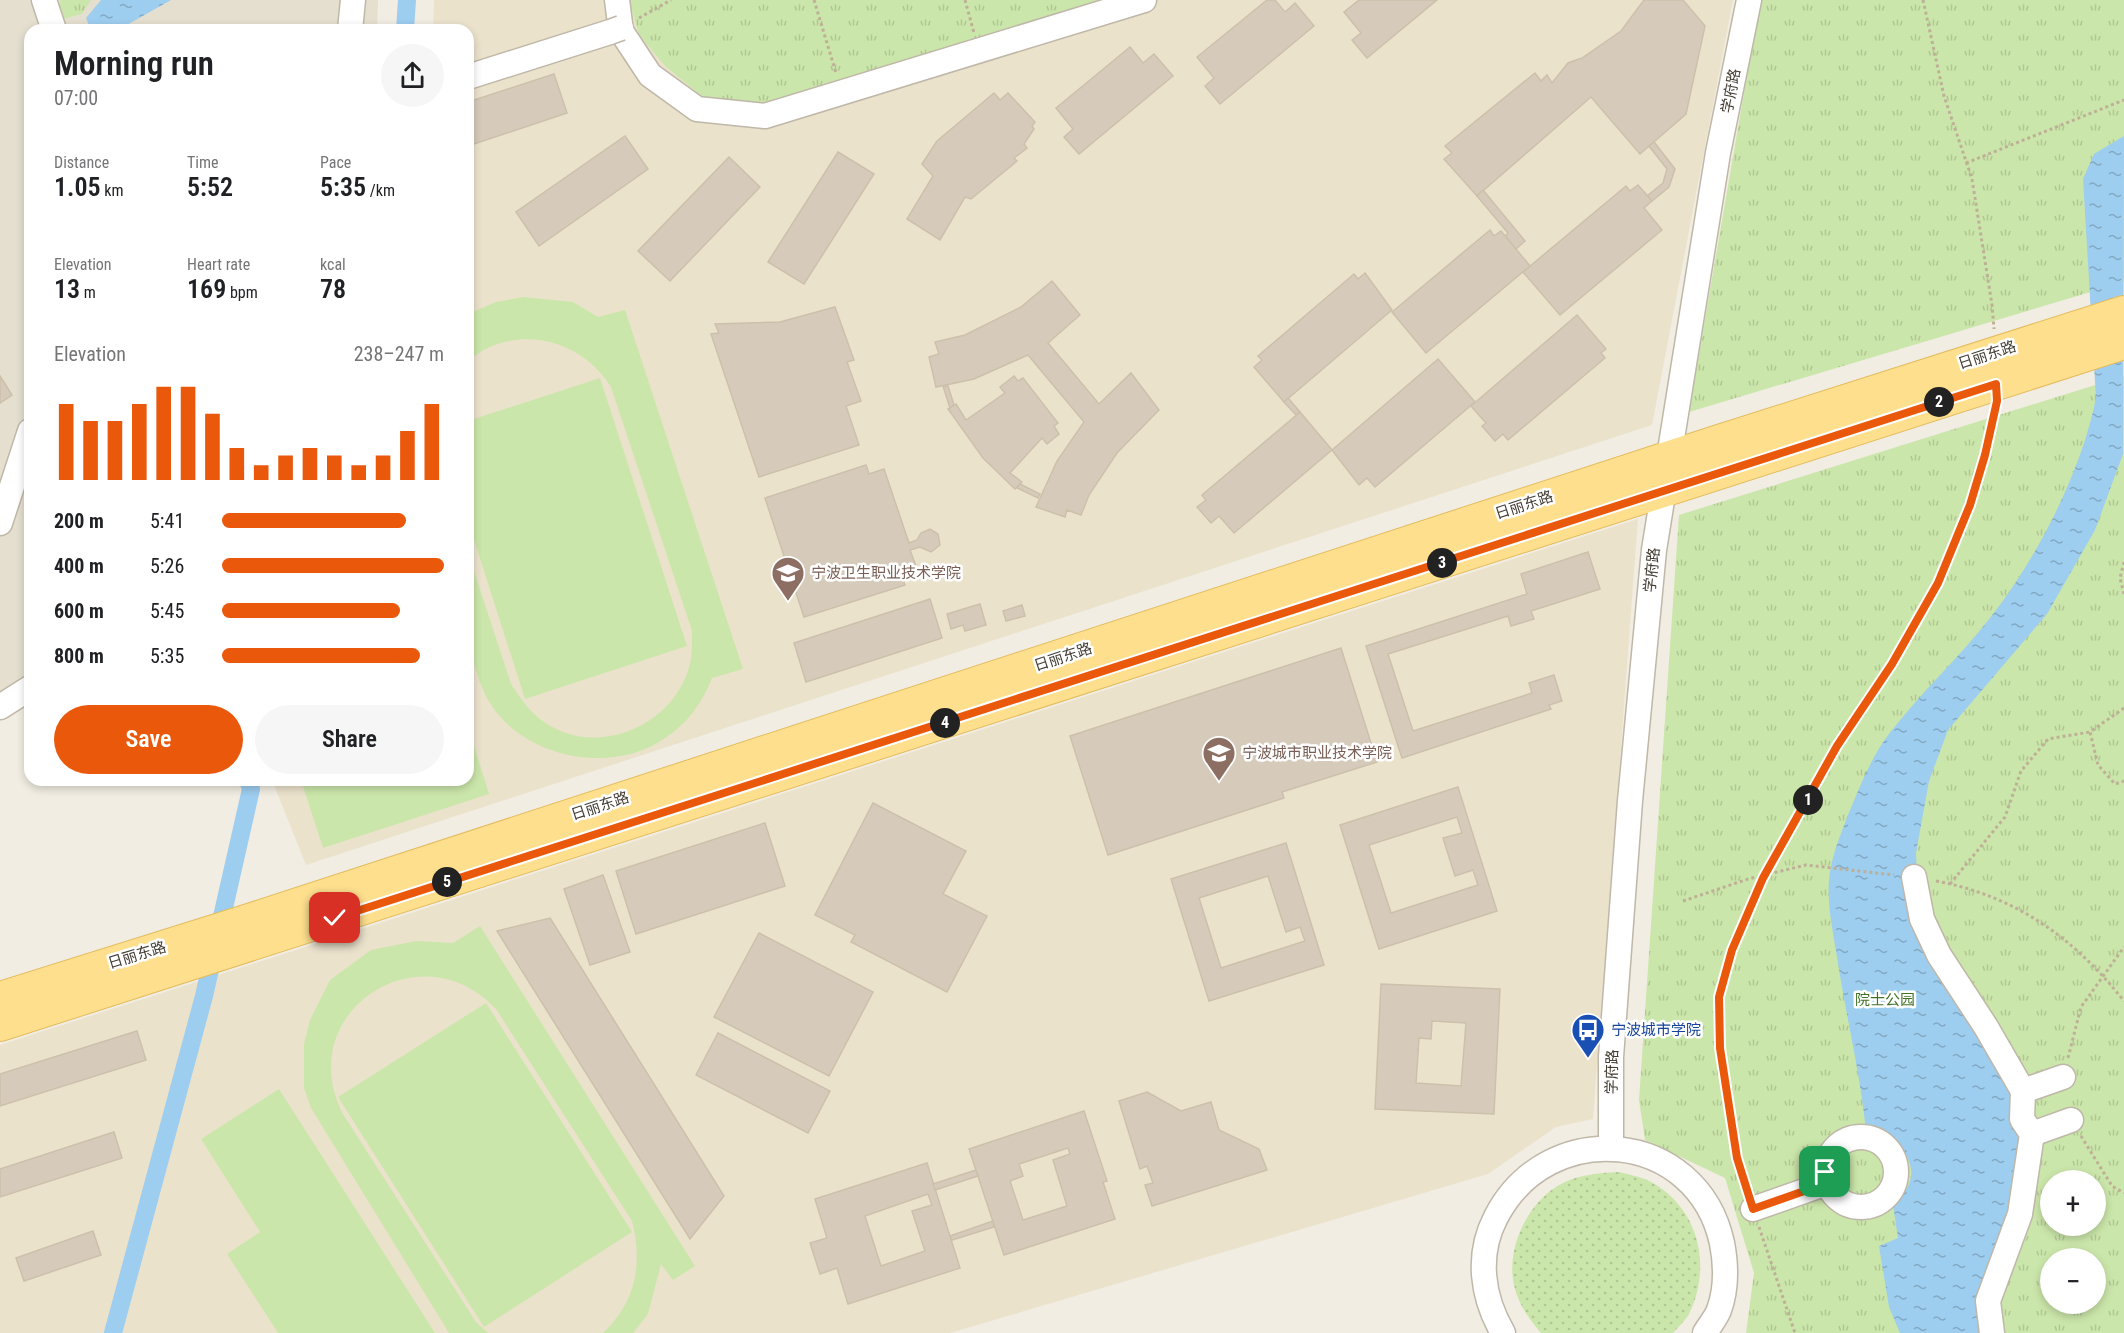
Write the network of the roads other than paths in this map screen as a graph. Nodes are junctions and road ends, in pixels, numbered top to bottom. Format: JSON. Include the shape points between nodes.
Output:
{"nodes":[{"id":1,"x":24,"y":0,"type":"edge"},
{"id":2,"x":29,"y":0,"type":"edge"},
{"id":3,"x":44,"y":0,"type":"edge"},
{"id":4,"x":352,"y":0,"type":"edge"},
{"id":5,"x":617,"y":0,"type":"edge"},
{"id":6,"x":1144,"y":0,"type":"edge"},
{"id":7,"x":1749,"y":0,"type":"edge"},
{"id":8,"x":52,"y":24,"type":"edge"},
{"id":9,"x":350,"y":24,"type":"edge"},
{"id":10,"x":616,"y":30,"type":"road end"},
{"id":11,"x":474,"y":75,"type":"edge"},
{"id":12,"x":2124,"y":312,"type":"edge"},
{"id":13,"x":2124,"y":343,"type":"edge"},
{"id":14,"x":2063,"y":347,"type":"junction"},
{"id":15,"x":24,"y":449,"type":"edge"},
{"id":16,"x":1669,"y":458,"type":"junction"},
{"id":17,"x":1663,"y":492,"type":"junction"},
{"id":18,"x":1,"y":518,"type":"edge"},
{"id":19,"x":24,"y":692,"type":"edge"},
{"id":20,"x":0,"y":707,"type":"edge"},
{"id":21,"x":1908,"y":876,"type":"road end"},
{"id":22,"x":250,"y":932,"type":"junction"},
{"id":23,"x":186,"y":953,"type":"junction"},
{"id":24,"x":0,"y":998,"type":"edge"},
{"id":25,"x":0,"y":1025,"type":"edge"},
{"id":26,"x":2063,"y":1077,"type":"road end"},
{"id":27,"x":2023,"y":1091,"type":"junction"},
{"id":28,"x":2071,"y":1120,"type":"road end"},
{"id":29,"x":2032,"y":1134,"type":"junction"},
{"id":30,"x":1611,"y":1147,"type":"junction"},
{"id":31,"x":1827,"y":1183,"type":"dead end"},
{"id":32,"x":1753,"y":1209,"type":"road end"},
{"id":33,"x":1503,"y":1333,"type":"edge"},
{"id":34,"x":1705,"y":1333,"type":"edge"},
{"id":35,"x":1992,"y":1333,"type":"edge"}],
"edges":[{"from":1,"to":2,"type":"street"},
{"from":3,"to":8,"type":"street"},
{"from":4,"to":9,"type":"street"},
{"from":5,"to":6,"type":"street","via":[[621,30],[650,75],[697,109],[765,116]]},
{"from":7,"to":16,"type":"street","name":"学府路","via":[[1718,153]]},
{"from":10,"to":11,"type":"street"},
{"from":12,"to":14,"type":"main road","name":"日丽东路"},
{"from":13,"to":14,"type":"main road","name":"日丽东路"},
{"from":14,"to":16,"type":"main road","name":"日丽东路","via":[[1995,353]]},
{"from":14,"to":17,"type":"main road","name":"日丽东路","via":[[1996,384]]},
{"from":15,"to":18,"type":"street"},
{"from":16,"to":17,"type":"street","name":"学府路"},
{"from":16,"to":22,"type":"main road","name":"日丽东路"},
{"from":17,"to":22,"type":"main road","name":"日丽东路"},
{"from":17,"to":30,"type":"street","name":"学府路","via":[[1630,801],[1611,1057]]},
{"from":19,"to":20,"type":"street"},
{"from":21,"to":27,"type":"street","via":[[1939,955]]},
{"from":22,"to":23,"type":"main road","name":"日丽东路"},
{"from":23,"to":24,"type":"main road","name":"日丽东路"},
{"from":23,"to":25,"type":"main road","name":"日丽东路"},
{"from":26,"to":27,"type":"street"},
{"from":27,"to":29,"type":"street","via":[[2022,1119]]},
{"from":28,"to":29,"type":"street"},
{"from":29,"to":35,"type":"street","via":[[2020,1214],[1988,1301]]},
{"from":30,"to":33,"type":"street","via":[[1572,1151],[1535,1168],[1507,1196],[1488,1232],[1483,1271],[1490,1311]]},
{"from":30,"to":34,"type":"street","via":[[1655,1158],[1692,1183],[1717,1221],[1726,1265],[1719,1310]]},
{"from":31,"to":32,"type":"street"}]}
